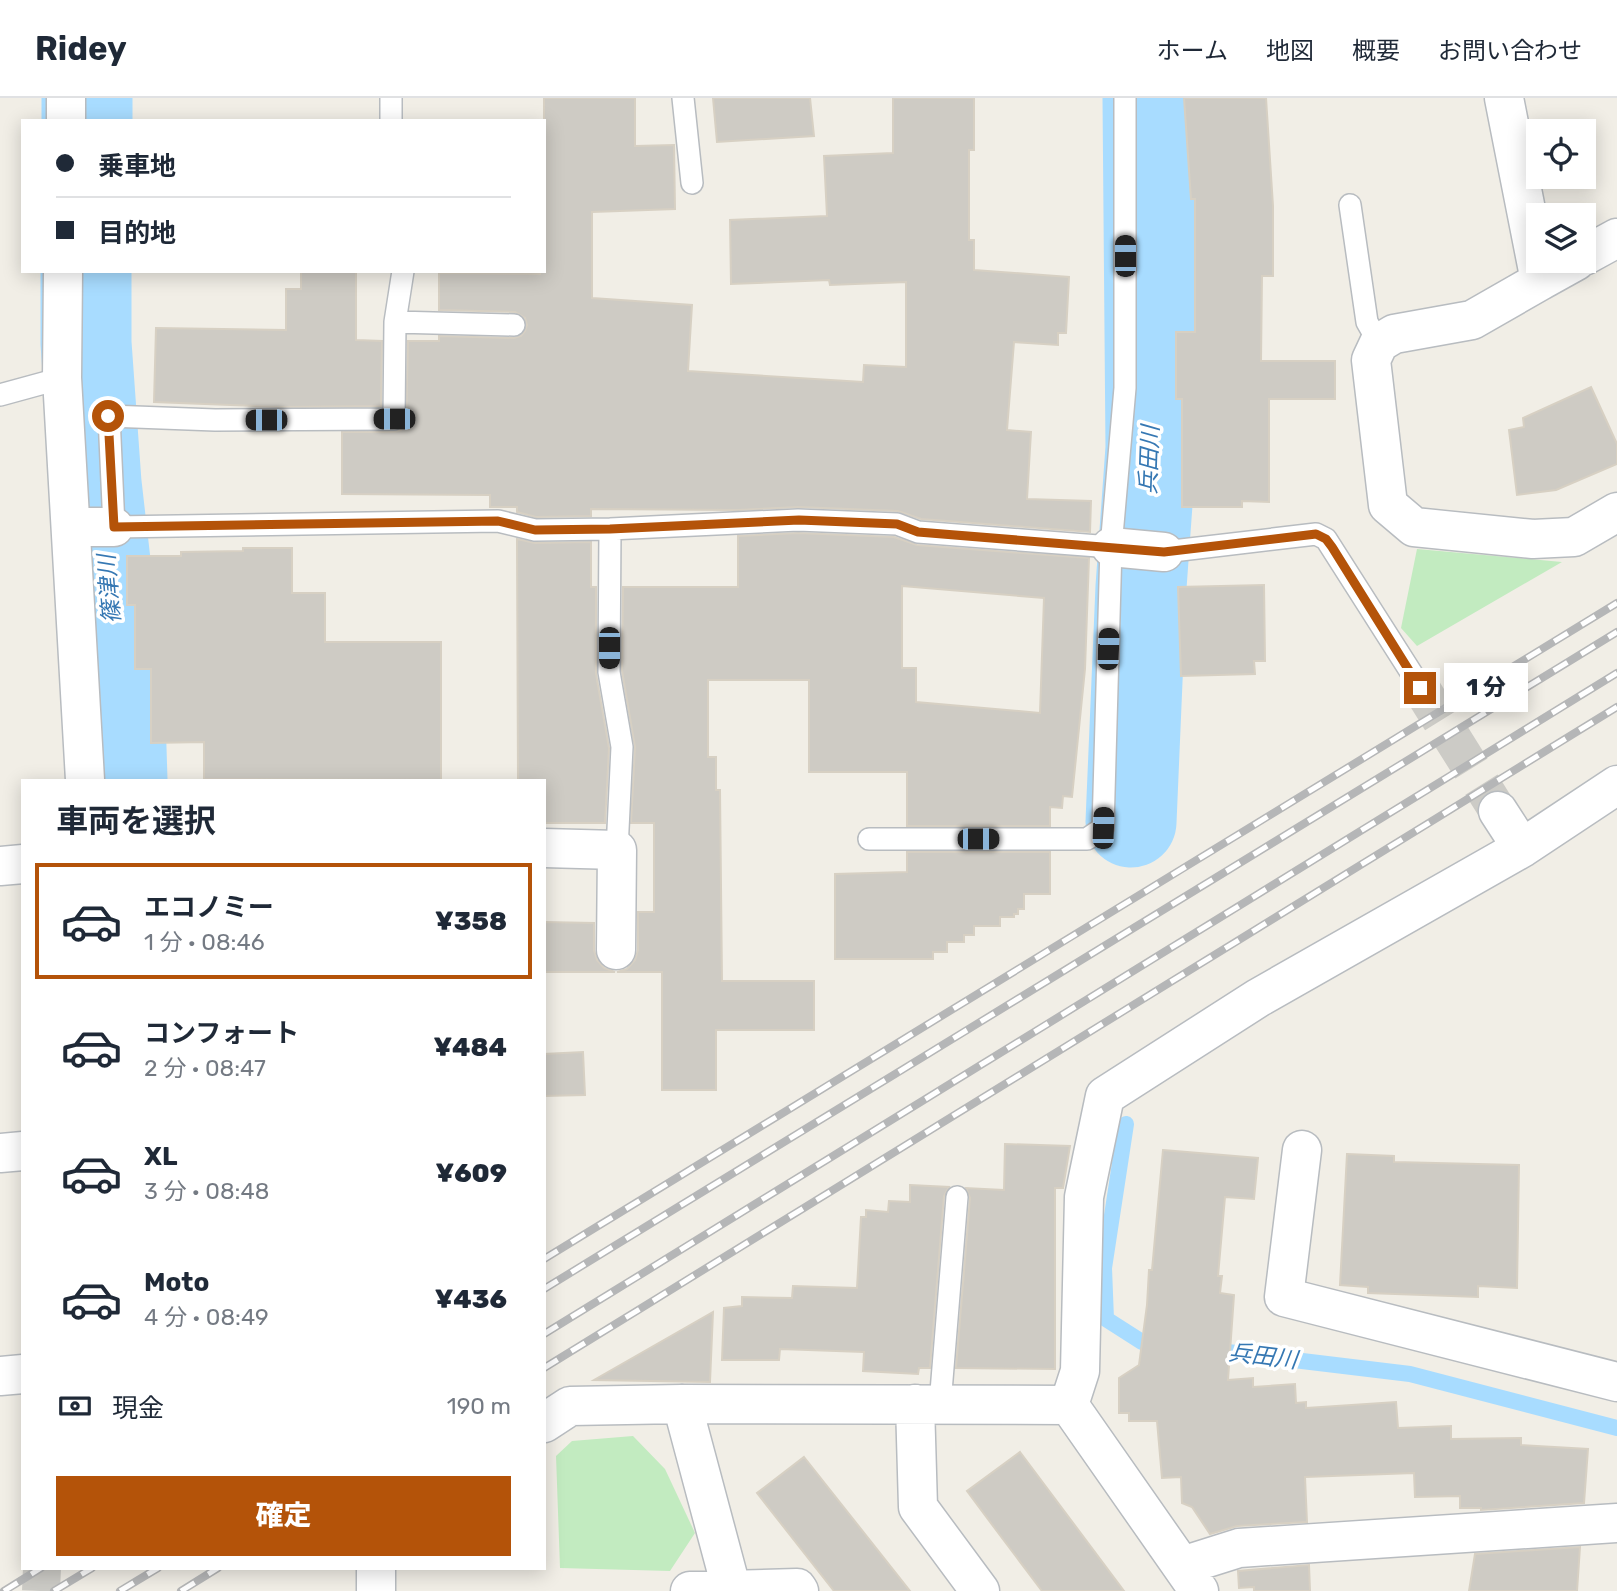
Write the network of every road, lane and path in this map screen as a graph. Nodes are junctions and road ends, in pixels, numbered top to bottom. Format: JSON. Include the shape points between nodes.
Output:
{"nodes":[{"id":1,"x":66,"y":98,"type":"edge"},
{"id":2,"x":391,"y":98,"type":"edge"},
{"id":3,"x":683,"y":98,"type":"edge"},
{"id":4,"x":1125,"y":98,"type":"edge"},
{"id":5,"x":1504,"y":98,"type":"edge"},
{"id":6,"x":66,"y":119,"type":"edge"},
{"id":7,"x":391,"y":119,"type":"edge"},
{"id":8,"x":692,"y":183,"type":"dead end"},
{"id":9,"x":1350,"y":205,"type":"dead end"},
{"id":10,"x":1617,"y":238,"type":"edge"},
{"id":11,"x":1596,"y":249,"type":"edge"},
{"id":12,"x":63,"y":273,"type":"edge"},
{"id":13,"x":403,"y":273,"type":"edge"},
{"id":14,"x":1554,"y":273,"type":"edge"},
{"id":15,"x":1539,"y":281,"type":"junction"},
{"id":16,"x":395,"y":322,"type":"junction"},
{"id":17,"x":514,"y":325,"type":"dead end"},
{"id":18,"x":1379,"y":343,"type":"junction"},
{"id":19,"x":62,"y":378,"type":"junction"},
{"id":20,"x":0,"y":395,"type":"edge"},
{"id":21,"x":1617,"y":512,"type":"edge"},
{"id":22,"x":90,"y":527,"type":"junction"},
{"id":23,"x":610,"y":529,"type":"junction"},
{"id":24,"x":1117,"y":548,"type":"junction"},
{"id":25,"x":1164,"y":552,"type":"joint"},
{"id":26,"x":1420,"y":688,"type":"tunnel mouth"},
{"id":27,"x":86,"y":779,"type":"edge"},
{"id":28,"x":1617,"y":785,"type":"edge"},
{"id":29,"x":1499,"y":811,"type":"tunnel mouth"},
{"id":30,"x":869,"y":839,"type":"dead end"},
{"id":31,"x":546,"y":848,"type":"edge"},
{"id":32,"x":1522,"y":848,"type":"junction"},
{"id":33,"x":617,"y":850,"type":"junction"},
{"id":34,"x":21,"y":864,"type":"edge"},
{"id":35,"x":0,"y":866,"type":"edge"},
{"id":36,"x":616,"y":950,"type":"dead end"},
{"id":37,"x":1302,"y":1150,"type":"dead end"},
{"id":38,"x":21,"y":1151,"type":"edge"},
{"id":39,"x":0,"y":1153,"type":"edge"},
{"id":40,"x":957,"y":1197,"type":"dead end"},
{"id":41,"x":21,"y":1374,"type":"edge"},
{"id":42,"x":0,"y":1376,"type":"edge"},
{"id":43,"x":1617,"y":1382,"type":"edge"},
{"id":44,"x":682,"y":1404,"type":"junction"},
{"id":45,"x":928,"y":1404,"type":"junction"},
{"id":46,"x":1069,"y":1405,"type":"junction"},
{"id":47,"x":546,"y":1422,"type":"edge"},
{"id":48,"x":1617,"y":1523,"type":"edge"},
{"id":49,"x":376,"y":1570,"type":"edge"},
{"id":50,"x":1190,"y":1579,"type":"edge"},
{"id":51,"x":732,"y":1590,"type":"edge"},
{"id":52,"x":376,"y":1591,"type":"edge"},
{"id":53,"x":690,"y":1591,"type":"edge"},
{"id":54,"x":799,"y":1591,"type":"edge"},
{"id":55,"x":980,"y":1591,"type":"edge"}],
"edges":[{"from":1,"to":6,"type":"street"},
{"from":2,"to":7,"type":"lane"},
{"from":3,"to":8,"type":"lane"},
{"from":4,"to":24,"type":"lane","via":[[1125,388]]},
{"from":5,"to":15,"type":"street"},
{"from":9,"to":18,"type":"lane","via":[[1367,322]]},
{"from":10,"to":11,"type":"street"},
{"from":12,"to":19,"type":"street"},
{"from":13,"to":16,"type":"lane"},
{"from":14,"to":15,"type":"street"},
{"from":15,"to":18,"type":"street","via":[[1472,320],[1394,334]]},
{"from":16,"to":17,"type":"lane"},
{"from":16,"to":22,"type":"lane","via":[[394,419],[108,416]]},
{"from":18,"to":21,"type":"street","via":[[1371,360],[1388,505],[1414,527],[1533,538],[1574,537]]},
{"from":19,"to":20,"type":"lane"},
{"from":19,"to":22,"type":"street"},
{"from":22,"to":23,"type":"lane","via":[[498,521],[535,530]]},
{"from":22,"to":27,"type":"street"},
{"from":23,"to":24,"type":"lane","via":[[799,520],[897,524],[918,532]]},
{"from":23,"to":33,"type":"lane","via":[[609,672],[622,747]]},
{"from":24,"to":25,"type":"street"},
{"from":24,"to":30,"type":"lane","via":[[1103,828],[1087,839]]},
{"from":25,"to":26,"type":"lane","via":[[1316,534],[1326,539]]},
{"from":28,"to":32,"type":"street"},
{"from":29,"to":32,"type":"street"},
{"from":31,"to":33,"type":"street"},
{"from":32,"to":46,"type":"street","via":[[1258,998],[1105,1096],[1084,1197],[1080,1371]]},
{"from":33,"to":36,"type":"street"},
{"from":34,"to":35,"type":"street"},
{"from":37,"to":43,"type":"street","via":[[1284,1297]]},
{"from":38,"to":39,"type":"street"},
{"from":40,"to":45,"type":"lane"},
{"from":41,"to":42,"type":"street"},
{"from":44,"to":45,"type":"street"},
{"from":44,"to":47,"type":"street","via":[[570,1406]]},
{"from":44,"to":51,"type":"street"},
{"from":45,"to":46,"type":"street"},
{"from":45,"to":55,"type":"street","via":[[918,1507]]},
{"from":46,"to":50,"type":"street"},
{"from":48,"to":50,"type":"street","via":[[1239,1548]]},
{"from":49,"to":52,"type":"street"},
{"from":51,"to":53,"type":"street"},
{"from":51,"to":54,"type":"street"}]}
